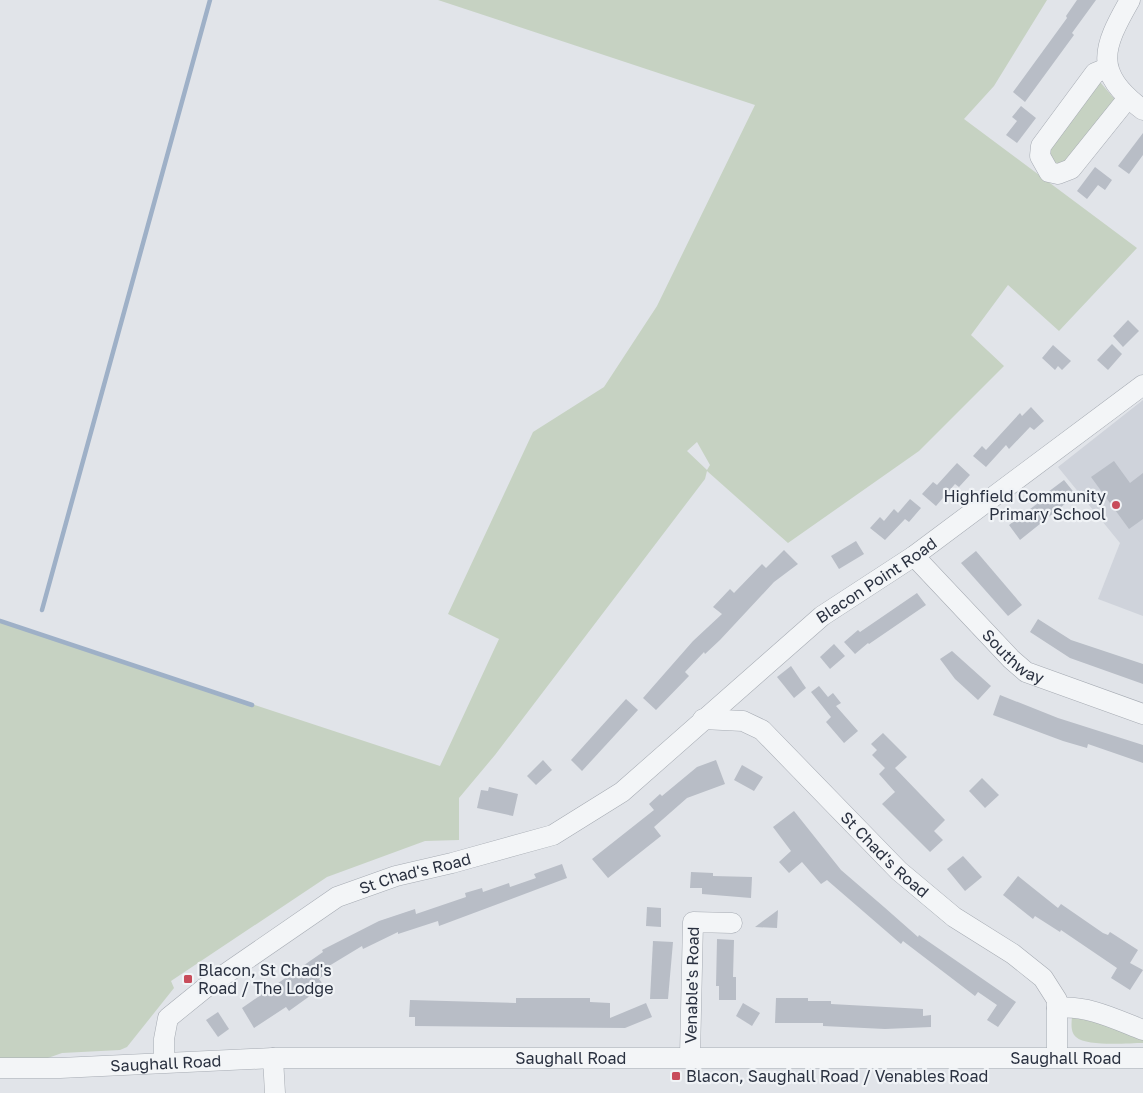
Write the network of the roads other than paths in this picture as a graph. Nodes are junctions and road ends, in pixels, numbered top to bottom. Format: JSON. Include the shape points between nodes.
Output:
{"nodes":[{"id":1,"x":1130,"y":0,"type":"edge"},
{"id":2,"x":1107,"y":68,"type":"junction"},
{"id":3,"x":1135,"y":104,"type":"edge"},
{"id":4,"x":1143,"y":385,"type":"edge"},
{"id":5,"x":914,"y":556,"type":"junction"},
{"id":6,"x":1143,"y":714,"type":"edge"},
{"id":7,"x":708,"y":715,"type":"junction"},
{"id":8,"x":732,"y":923,"type":"dead end"},
{"id":9,"x":1057,"y":1008,"type":"junction"},
{"id":10,"x":1143,"y":1030,"type":"edge"},
{"id":11,"x":690,"y":1056,"type":"junction"},
{"id":12,"x":1057,"y":1057,"type":"junction"},
{"id":13,"x":273,"y":1058,"type":"junction"},
{"id":14,"x":1143,"y":1058,"type":"edge"},
{"id":15,"x":164,"y":1062,"type":"junction"},
{"id":16,"x":0,"y":1068,"type":"edge"},
{"id":17,"x":275,"y":1093,"type":"edge"}],
"edges":[{"from":1,"to":2,"type":"street","via":[[1112,32]]},
{"from":2,"to":3,"type":"street","via":[[1116,86]]},
{"from":2,"to":3,"type":"street","via":[[1096,74],[1041,146],[1040,156],[1049,172],[1058,174],[1071,169]]},
{"from":4,"to":5,"type":"street","name":"Blacon Point Road"},
{"from":5,"to":6,"type":"street","name":"Southway","via":[[1026,672]]},
{"from":5,"to":7,"type":"street","name":"Blacon Point Road","via":[[822,616]]},
{"from":7,"to":9,"type":"street","name":"St Chad's Road","via":[[743,721],[762,730],[899,871],[954,917],[1013,954],[1043,978],[1057,1000]]},
{"from":7,"to":15,"type":"street","name":"St Chad's Road","via":[[622,792],[553,835],[396,876],[337,897],[205,988],[168,1018]]},
{"from":8,"to":11,"type":"street","name":"Venable's Road","via":[[693,922]]},
{"from":9,"to":10,"type":"street","via":[[1086,1008]]},
{"from":9,"to":12,"type":"street","name":"St Chad's Road"},
{"from":11,"to":12,"type":"street","name":"Saughall Road"},
{"from":11,"to":13,"type":"street","name":"Saughall Road"},
{"from":12,"to":14,"type":"street","name":"Saughall Road"},
{"from":13,"to":15,"type":"street","name":"Saughall Road"},
{"from":13,"to":17,"type":"street"},
{"from":15,"to":16,"type":"street","name":"Saughall Road"}]}
